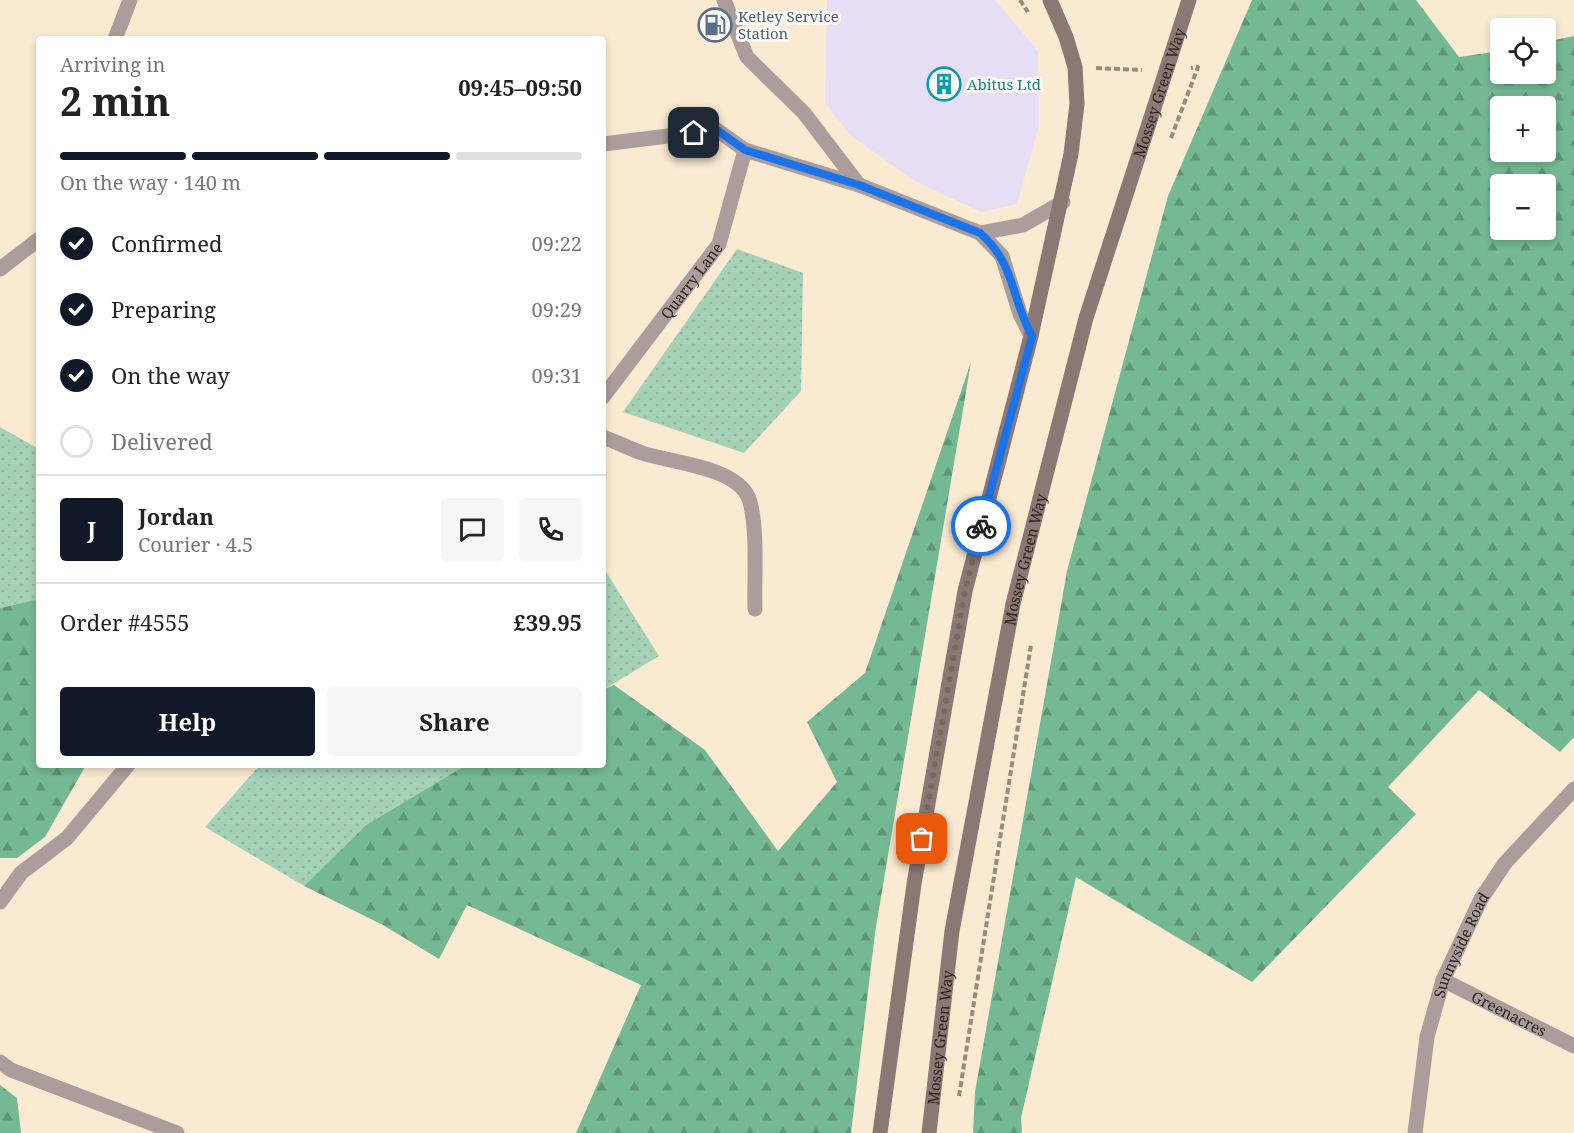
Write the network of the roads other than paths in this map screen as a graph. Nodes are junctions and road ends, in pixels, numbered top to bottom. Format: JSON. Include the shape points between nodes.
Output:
{"nodes":[{"id":1,"x":130,"y":0,"type":"edge"},
{"id":2,"x":724,"y":0,"type":"edge"},
{"id":3,"x":1050,"y":0,"type":"edge"},
{"id":4,"x":1189,"y":0,"type":"edge"},
{"id":5,"x":116,"y":36,"type":"edge"},
{"id":6,"x":606,"y":144,"type":"edge"},
{"id":7,"x":745,"y":150,"type":"junction"},
{"id":8,"x":859,"y":185,"type":"junction"},
{"id":9,"x":1063,"y":202,"type":"junction"},
{"id":10,"x":980,"y":233,"type":"junction"},
{"id":11,"x":36,"y":241,"type":"edge"},
{"id":12,"x":0,"y":269,"type":"edge"},
{"id":13,"x":1032,"y":336,"type":"junction"},
{"id":14,"x":606,"y":392,"type":"edge"},
{"id":15,"x":606,"y":438,"type":"edge"},
{"id":16,"x":755,"y":609,"type":"dead end"},
{"id":17,"x":125,"y":768,"type":"edge"},
{"id":18,"x":1574,"y":789,"type":"edge"},
{"id":19,"x":0,"y":902,"type":"edge"},
{"id":20,"x":1443,"y":980,"type":"junction"},
{"id":21,"x":1574,"y":1046,"type":"edge"},
{"id":22,"x":0,"y":1062,"type":"edge"},
{"id":23,"x":177,"y":1133,"type":"edge"},
{"id":24,"x":880,"y":1133,"type":"edge"},
{"id":25,"x":929,"y":1133,"type":"edge"},
{"id":26,"x":1415,"y":1133,"type":"edge"}],
"edges":[{"from":1,"to":5,"type":"street"},
{"from":2,"to":8,"type":"street","via":[[747,57],[804,113]]},
{"from":3,"to":9,"type":"main road","via":[[1075,67],[1077,104]]},
{"from":4,"to":25,"type":"main road","name":"Mossey Green Way","via":[[1086,318],[1013,604],[952,931]]},
{"from":6,"to":7,"type":"street","via":[[717,130]]},
{"from":7,"to":8,"type":"street"},
{"from":7,"to":14,"type":"street","name":"Quarry Lane","via":[[719,244]]},
{"from":8,"to":10,"type":"street"},
{"from":9,"to":10,"type":"street","via":[[1023,225]]},
{"from":9,"to":13,"type":"main road"},
{"from":10,"to":13,"type":"street","via":[[1002,256],[1020,314]]},
{"from":11,"to":12,"type":"street"},
{"from":13,"to":24,"type":"main road","via":[[965,591],[914,884]]},
{"from":15,"to":16,"type":"street","via":[[641,453],[724,474],[743,488],[750,501],[752,521]]},
{"from":17,"to":19,"type":"street","via":[[67,838],[21,873]]},
{"from":18,"to":20,"type":"street","name":"Sunnyside Road","via":[[1505,863],[1481,899]]},
{"from":20,"to":21,"type":"street","name":"Greenacres"},
{"from":20,"to":26,"type":"street","name":"Sunnyside Road","via":[[1427,1037]]},
{"from":22,"to":23,"type":"street","via":[[11,1070]]}]}
